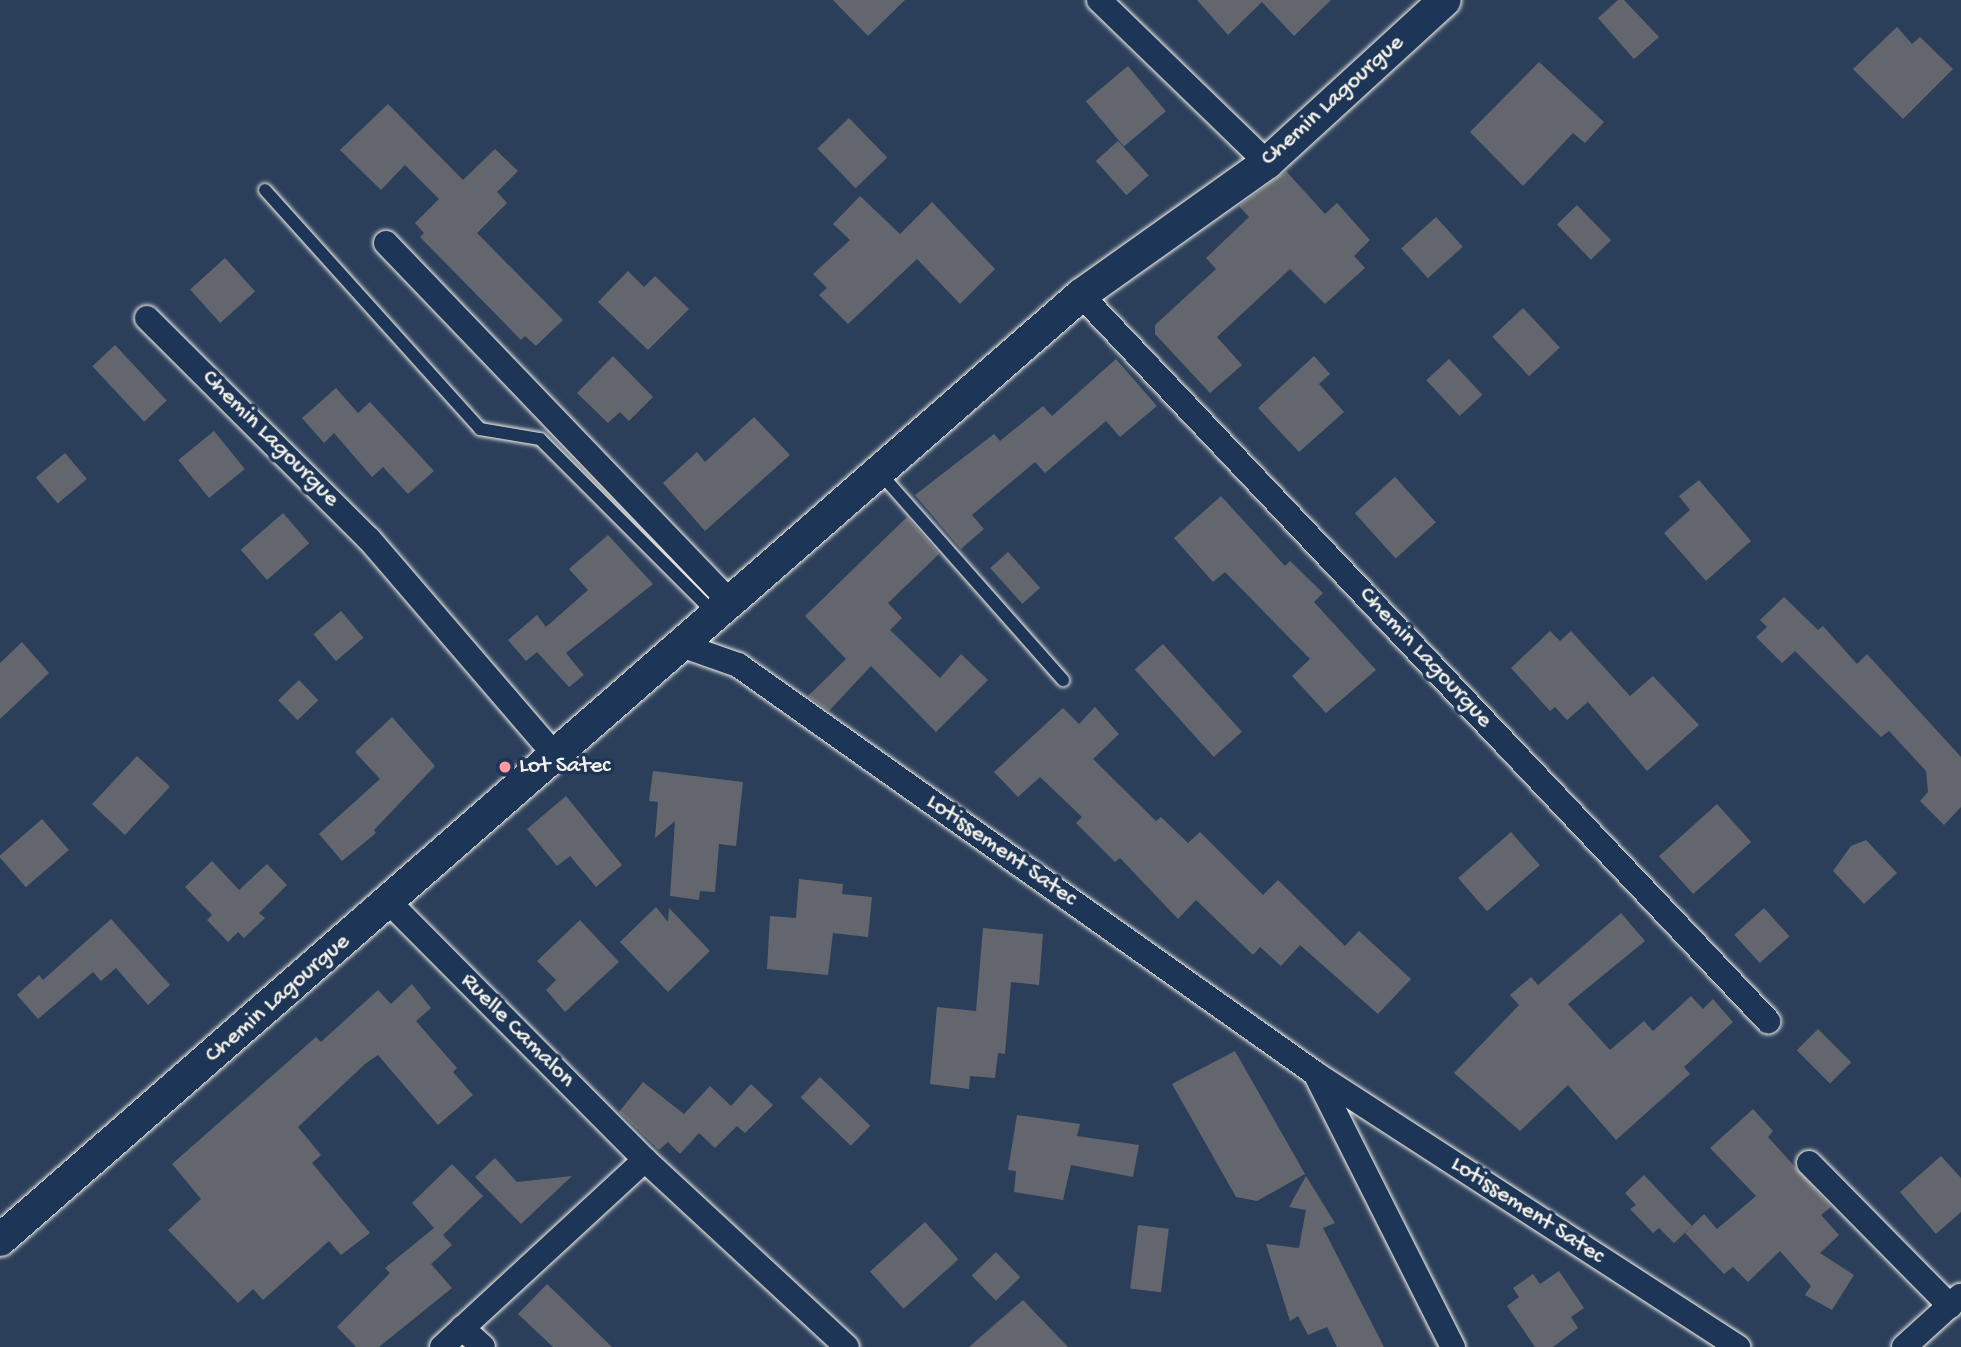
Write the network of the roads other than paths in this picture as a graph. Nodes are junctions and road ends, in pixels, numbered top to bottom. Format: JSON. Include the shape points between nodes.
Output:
{"nodes":[{"id":1,"x":1100,"y":0,"type":"edge"},
{"id":2,"x":1445,"y":0,"type":"edge"},
{"id":3,"x":1267,"y":163,"type":"junction"},
{"id":4,"x":265,"y":190,"type":"dead end"},
{"id":5,"x":386,"y":243,"type":"dead end"},
{"id":6,"x":1081,"y":295,"type":"junction"},
{"id":7,"x":147,"y":318,"type":"dead end"},
{"id":8,"x":879,"y":472,"type":"junction"},
{"id":9,"x":723,"y":608,"type":"junction"},
{"id":10,"x":678,"y":644,"type":"junction"},
{"id":11,"x":1063,"y":680,"type":"dead end"},
{"id":12,"x":554,"y":754,"type":"junction"},
{"id":13,"x":389,"y":902,"type":"junction"},
{"id":14,"x":1768,"y":1021,"type":"dead end"},
{"id":15,"x":1316,"y":1074,"type":"junction"},
{"id":16,"x":645,"y":1160,"type":"junction"},
{"id":17,"x":1809,"y":1163,"type":"dead end"},
{"id":18,"x":0,"y":1240,"type":"edge"},
{"id":19,"x":1955,"y":1301,"type":"edge"},
{"id":20,"x":463,"y":1328,"type":"junction"},
{"id":21,"x":442,"y":1347,"type":"edge"},
{"id":22,"x":483,"y":1347,"type":"edge"},
{"id":23,"x":847,"y":1347,"type":"edge"},
{"id":24,"x":1453,"y":1347,"type":"edge"},
{"id":25,"x":1738,"y":1347,"type":"edge"},
{"id":26,"x":1904,"y":1347,"type":"edge"}],
"edges":[{"from":1,"to":3,"type":"street"},
{"from":2,"to":3,"type":"street","name":"Chemin Lagourgue"},
{"from":3,"to":6,"type":"street","name":"Chemin Lagourgue"},
{"from":4,"to":9,"type":"lane","via":[[480,429],[540,439]]},
{"from":5,"to":9,"type":"street"},
{"from":6,"to":8,"type":"street","name":"Chemin Lagourgue"},
{"from":6,"to":14,"type":"street","name":"Chemin Lagourgue"},
{"from":7,"to":12,"type":"street","name":"Chemin Lagourgue","via":[[369,539]]},
{"from":8,"to":9,"type":"street","name":"Chemin Lagourgue"},
{"from":8,"to":11,"type":"lane"},
{"from":9,"to":10,"type":"street","name":"Chemin Lagourgue"},
{"from":10,"to":12,"type":"street","name":"Chemin Lagourgue"},
{"from":10,"to":15,"type":"street","name":"Lotissement Satec","via":[[738,665]]},
{"from":12,"to":13,"type":"street","name":"Chemin Lagourgue"},
{"from":13,"to":16,"type":"street","name":"Ruelle Camalon"},
{"from":13,"to":18,"type":"street","name":"Chemin Lagourgue"},
{"from":15,"to":24,"type":"street","name":"Lotissement Satec"},
{"from":15,"to":25,"type":"street","name":"Lotissement Satec"},
{"from":16,"to":20,"type":"street"},
{"from":16,"to":23,"type":"street","name":"Ruelle Camalon"},
{"from":17,"to":19,"type":"street"},
{"from":19,"to":26,"type":"street"},
{"from":20,"to":21,"type":"street"},
{"from":20,"to":22,"type":"street"}]}
